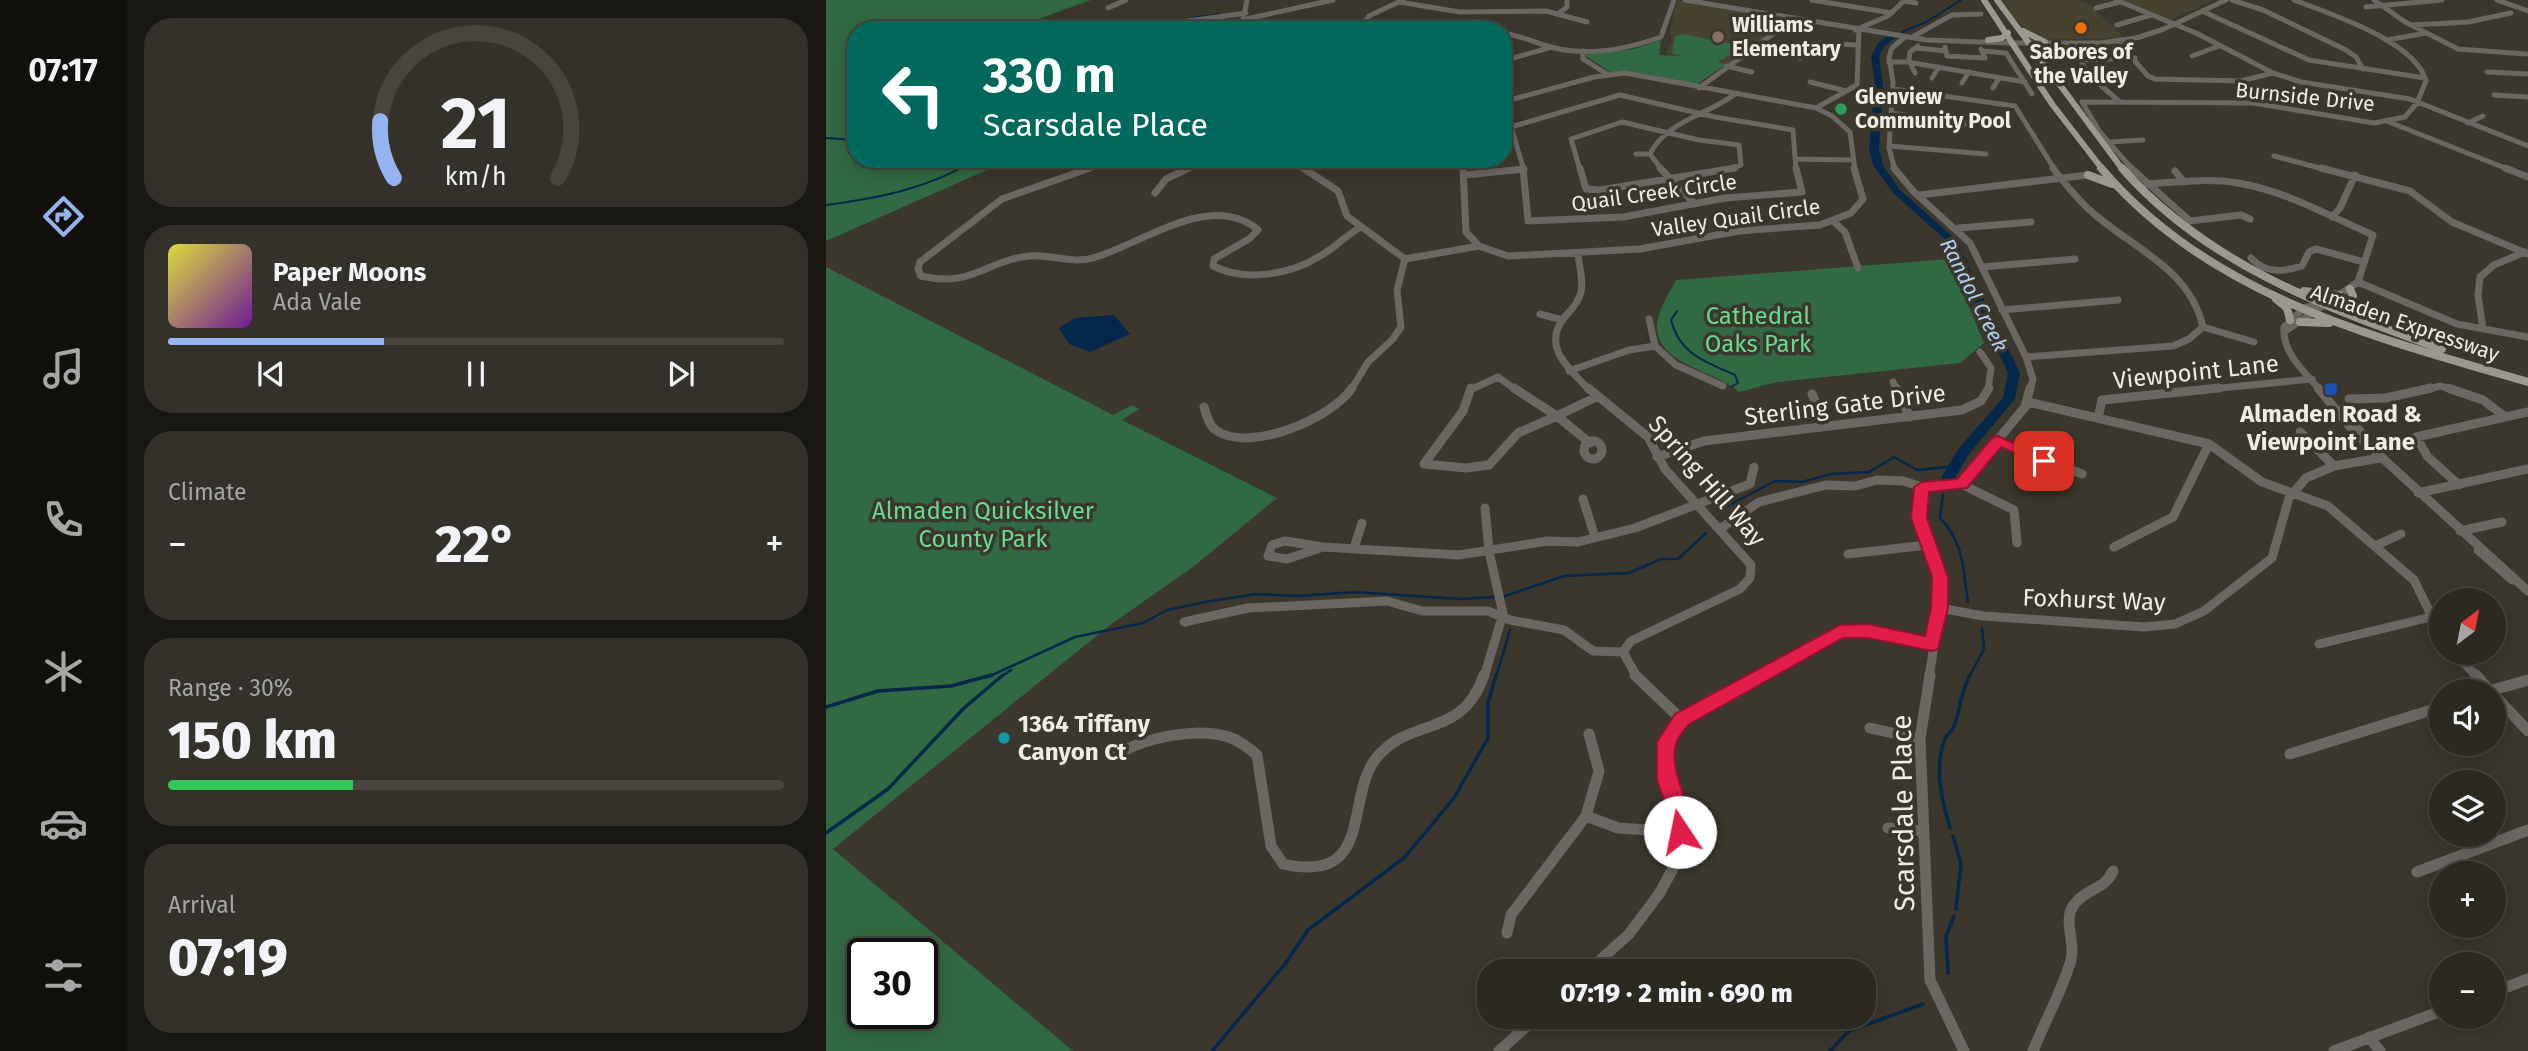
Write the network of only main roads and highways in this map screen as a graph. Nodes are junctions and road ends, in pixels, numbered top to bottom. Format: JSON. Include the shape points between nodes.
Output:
{"nodes":[{"id":1,"x":1984,"y":0,"type":"edge"},
{"id":2,"x":1997,"y":0,"type":"edge"},
{"id":3,"x":2018,"y":28,"type":"junction"},
{"id":4,"x":2008,"y":33,"type":"junction"},
{"id":5,"x":1988,"y":40,"type":"road end"},
{"id":6,"x":1997,"y":43,"type":"road end"},
{"id":7,"x":2015,"y":44,"type":"junction"},
{"id":8,"x":2037,"y":56,"type":"junction"},
{"id":9,"x":2096,"y":163,"type":"junction"},
{"id":10,"x":2116,"y":186,"type":"junction"},
{"id":11,"x":2275,"y":282,"type":"junction"},
{"id":12,"x":2350,"y":289,"type":"road end"},
{"id":13,"x":2273,"y":293,"type":"junction"},
{"id":14,"x":2339,"y":295,"type":"road end"},
{"id":15,"x":2358,"y":324,"type":"junction"},
{"id":16,"x":2528,"y":377,"type":"edge"},
{"id":17,"x":2528,"y":382,"type":"edge"}],
"edges":[{"from":1,"to":4,"type":"main road","name":"Almaden Expressway"},
{"from":2,"to":3,"type":"main road","name":"Almaden Expressway"},
{"from":3,"to":8,"type":"main road","name":"Almaden Expressway"},
{"from":3,"to":8,"type":"main road","via":[[2049,42]]},
{"from":4,"to":5,"type":"main road"},
{"from":4,"to":7,"type":"main road","name":"Almaden Expressway"},
{"from":6,"to":7,"type":"main road"},
{"from":7,"to":9,"type":"main road","name":"Almaden Expressway","via":[[2062,120]]},
{"from":8,"to":11,"type":"main road","name":"Almaden Expressway","via":[[2080,118],[2150,200],[2200,239]]},
{"from":9,"to":10,"type":"main road","name":"Almaden Expressway"},
{"from":9,"to":10,"type":"main road","via":[[2096,171],[2088,175]]},
{"from":10,"to":13,"type":"main road","name":"Almaden Expressway","via":[[2181,243]]},
{"from":11,"to":14,"type":"main road"},
{"from":11,"to":15,"type":"main road","name":"Almaden Expressway"},
{"from":12,"to":15,"type":"main road","via":[[2349,307]]},
{"from":13,"to":15,"type":"main road","name":"Almaden Expressway"},
{"from":13,"to":15,"type":"main road","via":[[2295,321]]},
{"from":15,"to":16,"type":"main road","name":"Almaden Expressway"},
{"from":15,"to":17,"type":"main road","name":"Almaden Expressway"}]}
